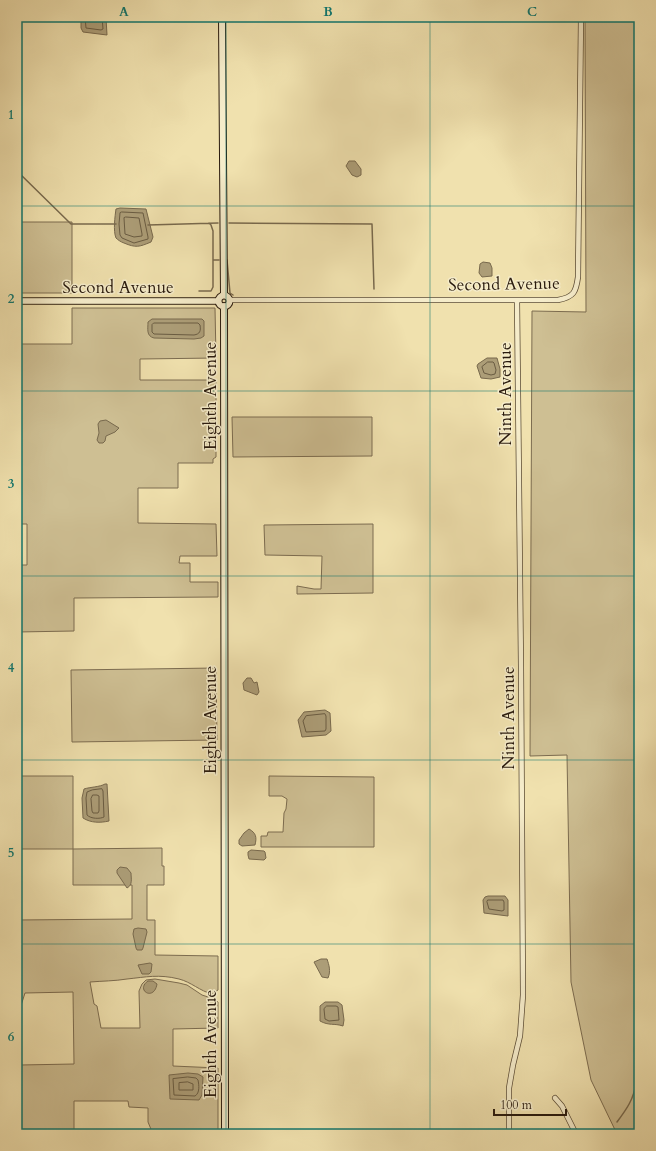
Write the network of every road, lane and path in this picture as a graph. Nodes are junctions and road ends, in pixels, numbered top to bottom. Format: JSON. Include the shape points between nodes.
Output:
{"nodes":[{"id":1,"x":222,"y":17,"type":"edge"},
{"id":2,"x":581,"y":17,"type":"edge"},
{"id":3,"x":224,"y":295,"type":"junction"},
{"id":4,"x":218,"y":300,"type":"junction"},
{"id":5,"x":229,"y":300,"type":"junction"},
{"id":6,"x":518,"y":300,"type":"junction"},
{"id":7,"x":17,"y":301,"type":"edge"},
{"id":8,"x":224,"y":306,"type":"junction"},
{"id":9,"x":555,"y":1098,"type":"dead end"},
{"id":10,"x":225,"y":1134,"type":"edge"},
{"id":11,"x":509,"y":1134,"type":"edge"},
{"id":12,"x":576,"y":1134,"type":"edge"}],
"edges":[{"from":1,"to":3,"type":"main road"},
{"from":2,"to":6,"type":"street","name":"Second Avenue","via":[[577,289],[567,298],[558,300]]},
{"from":3,"to":4,"type":"main road"},
{"from":3,"to":5,"type":"main road"},
{"from":4,"to":7,"type":"street","name":"Second Avenue"},
{"from":4,"to":8,"type":"main road"},
{"from":5,"to":6,"type":"street","name":"Second Avenue"},
{"from":5,"to":8,"type":"main road"},
{"from":6,"to":11,"type":"street","name":"Ninth Avenue","via":[[523,995],[520,1036],[510,1088]]},
{"from":8,"to":10,"type":"main road","name":"Eighth Avenue"},
{"from":9,"to":12,"type":"street","via":[[562,1106]]}]}
